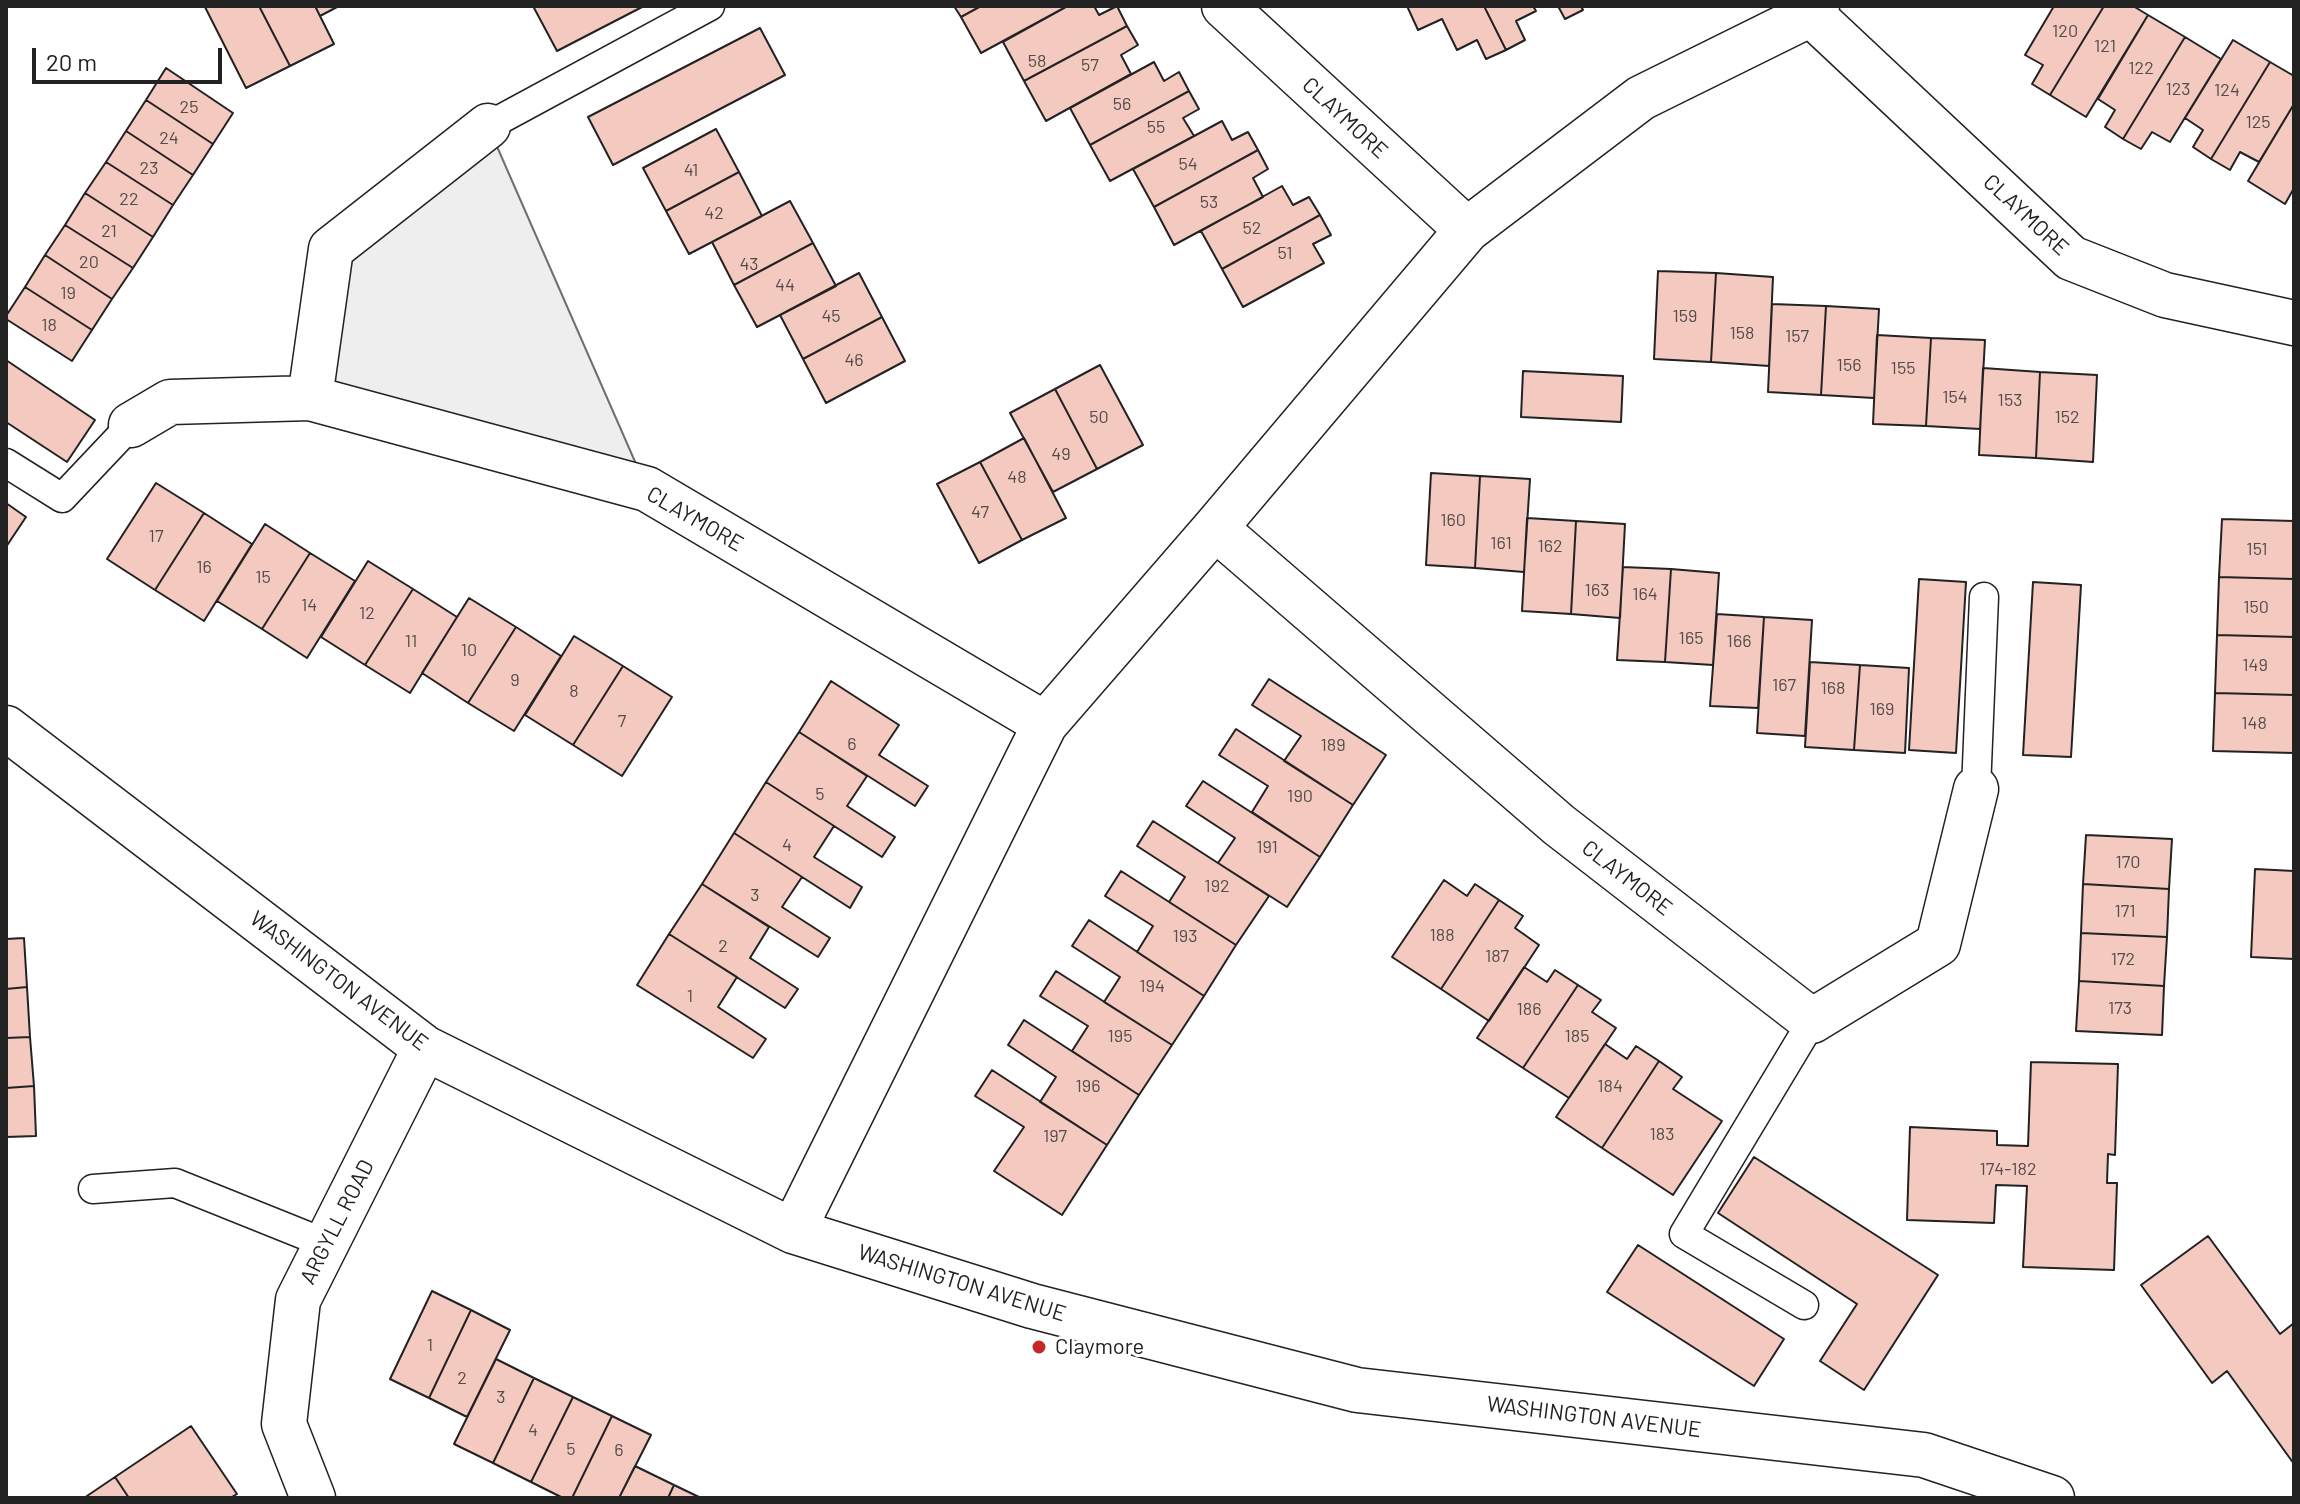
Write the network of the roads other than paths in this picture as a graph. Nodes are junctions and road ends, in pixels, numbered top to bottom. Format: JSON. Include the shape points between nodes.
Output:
{"nodes":[{"id":1,"x":710,"y":6,"type":"edge"},
{"id":2,"x":1224,"y":6,"type":"edge"},
{"id":3,"x":1814,"y":10,"type":"edge"},
{"id":4,"x":488,"y":126,"type":"joint"},
{"id":5,"x":1467,"y":230,"type":"junction"},
{"id":6,"x":2294,"y":323,"type":"edge"},
{"id":7,"x":310,"y":398,"type":"junction"},
{"id":8,"x":131,"y":425,"type":"joint"},
{"id":9,"x":6,"y":463,"type":"edge"},
{"id":10,"x":1215,"y":528,"type":"junction"},
{"id":11,"x":1984,"y":597,"type":"dead end"},
{"id":12,"x":1045,"y":724,"type":"junction"},
{"id":13,"x":6,"y":728,"type":"edge"},
{"id":14,"x":1976,"y":789,"type":"joint"},
{"id":15,"x":1812,"y":1021,"type":"junction"},
{"id":16,"x":425,"y":1048,"type":"junction"},
{"id":17,"x":93,"y":1189,"type":"dead end"},
{"id":18,"x":793,"y":1231,"type":"junction"},
{"id":19,"x":327,"y":1244,"type":"junction"},
{"id":20,"x":1804,"y":1305,"type":"dead end"},
{"id":21,"x":313,"y":1498,"type":"edge"},
{"id":22,"x":2052,"y":1498,"type":"edge"}],
"edges":[{"from":1,"to":4,"type":"lane"},
{"from":2,"to":5,"type":"street","name":"CLAYMORE"},
{"from":3,"to":5,"type":"street","name":"CLAYMORE","via":[[1641,98]]},
{"from":3,"to":6,"type":"street","name":"CLAYMORE","via":[[2071,258],[2165,295]]},
{"from":4,"to":7,"type":"street","via":[[331,249]]},
{"from":5,"to":10,"type":"street","name":"CLAYMORE"},
{"from":7,"to":8,"type":"street","name":"CLAYMORE","via":[[170,402]]},
{"from":7,"to":12,"type":"street","name":"CLAYMORE","via":[[647,489]]},
{"from":8,"to":9,"type":"lane","via":[[62,498]]},
{"from":10,"to":12,"type":"street","name":"CLAYMORE"},
{"from":10,"to":15,"type":"street","name":"CLAYMORE","via":[[1559,825]]},
{"from":11,"to":14,"type":"lane"},
{"from":12,"to":18,"type":"street","name":"CLAYMORE"},
{"from":13,"to":16,"type":"street","name":"WASHINGTON AVENUE"},
{"from":14,"to":15,"type":"street","via":[[1938,944]]},
{"from":15,"to":20,"type":"lane","via":[[1684,1234]]},
{"from":16,"to":18,"type":"street","name":"WASHINGTON AVENUE"},
{"from":16,"to":19,"type":"street","name":"ARGYLL ROAD"},
{"from":17,"to":19,"type":"lane","via":[[175,1183]]},
{"from":18,"to":22,"type":"street","name":"WASHINGTON AVENUE","via":[[1032,1306],[1357,1390],[1924,1455]]},
{"from":19,"to":21,"type":"street","name":"ARGYLL ROAD","via":[[298,1300],[284,1424]]}]}
